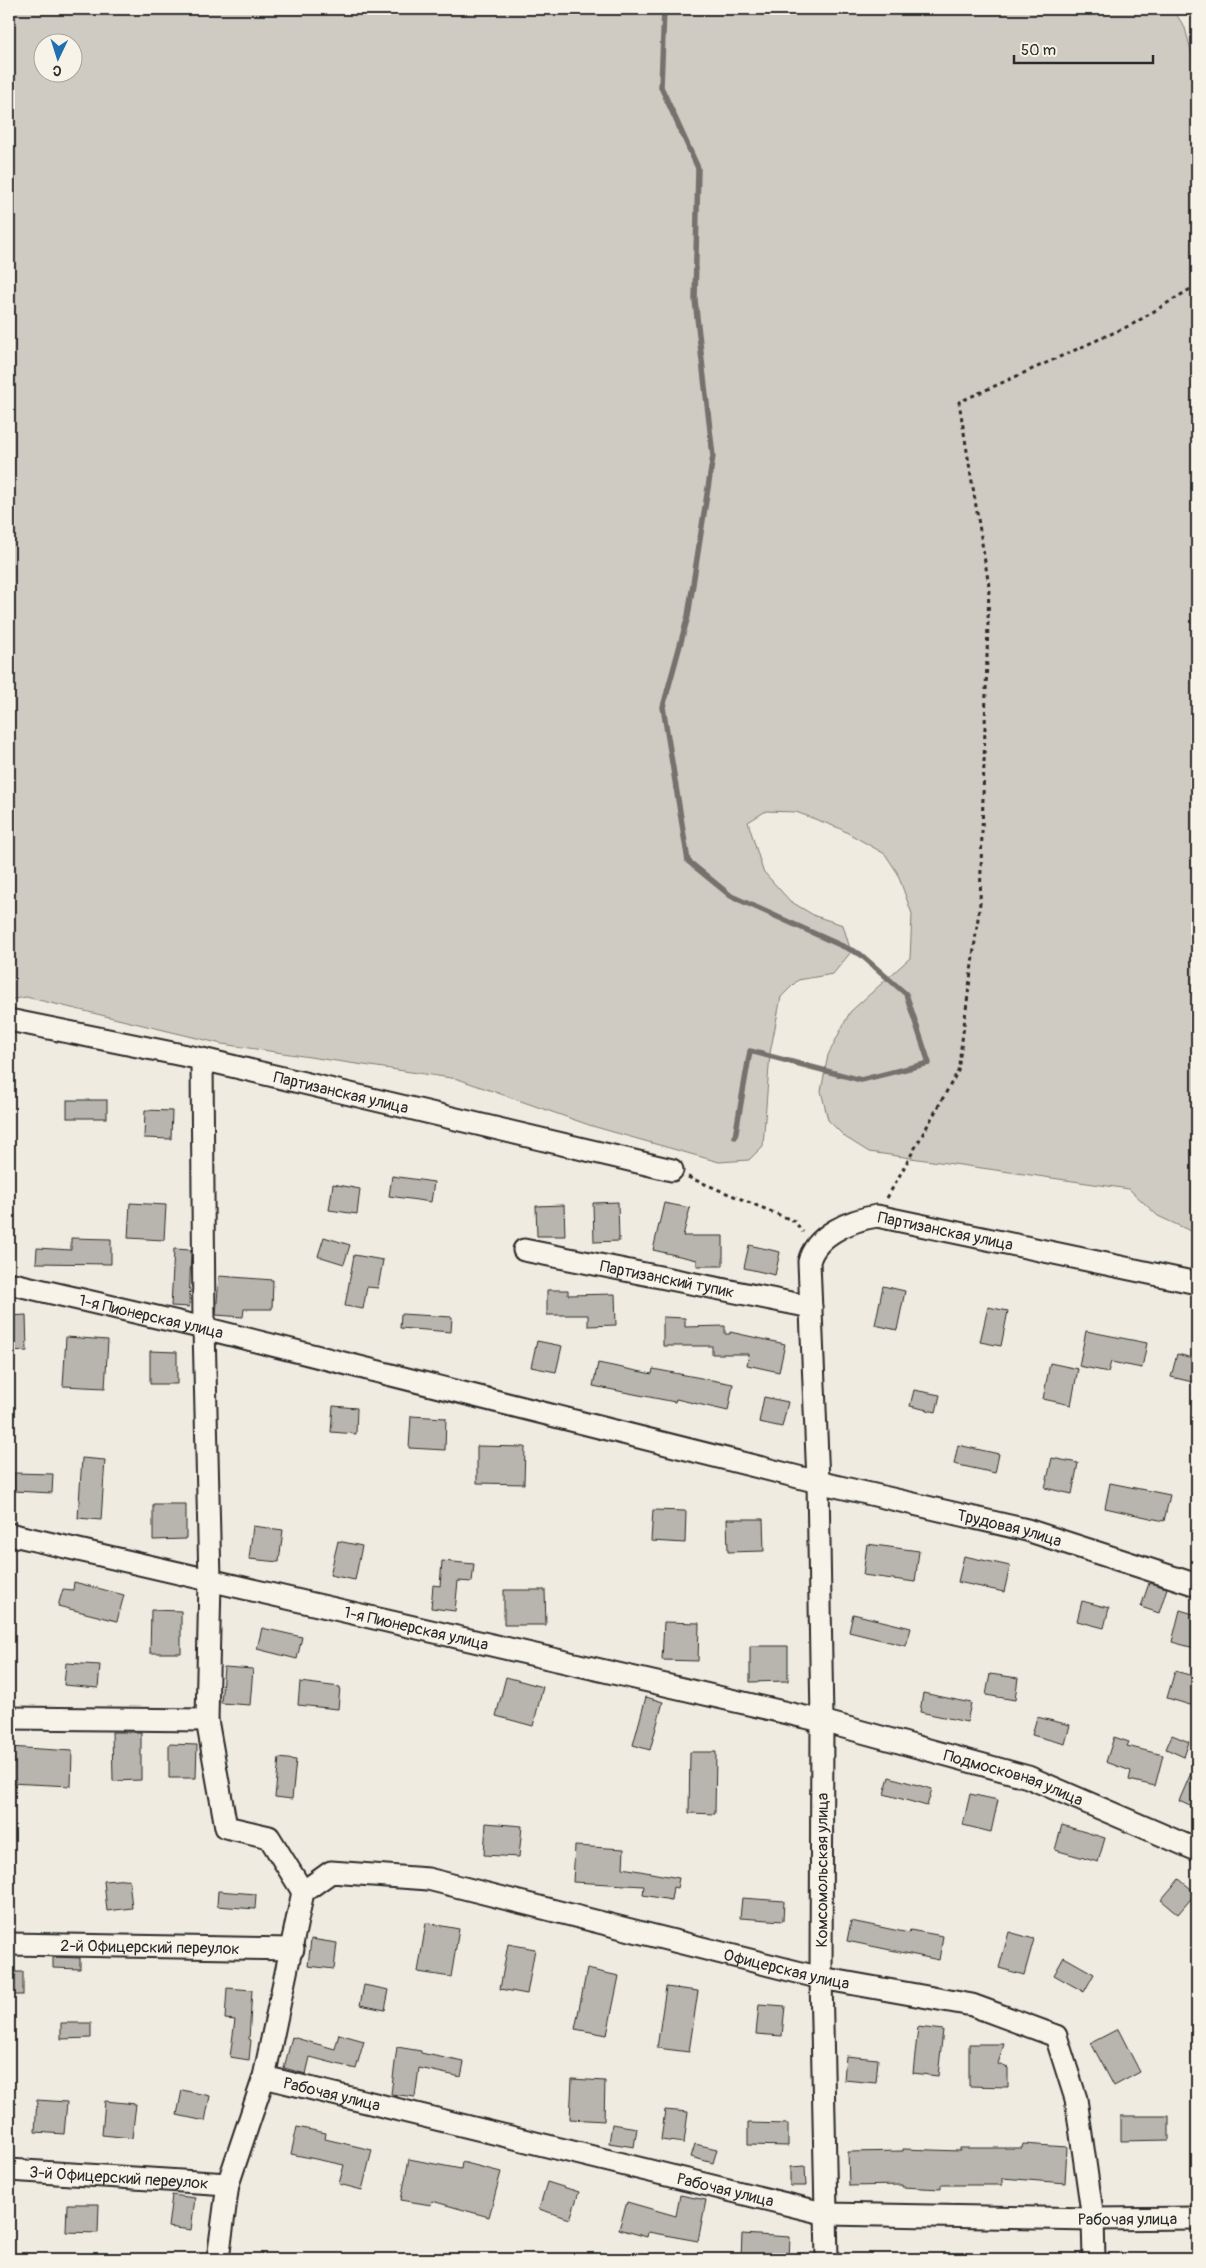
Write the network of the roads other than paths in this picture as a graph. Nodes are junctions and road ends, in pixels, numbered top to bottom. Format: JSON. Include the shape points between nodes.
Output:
{"nodes":[{"id":1,"x":9,"y":1020,"type":"edge"},
{"id":2,"x":202,"y":1059,"type":"junction"},
{"id":3,"x":672,"y":1170,"type":"road end"},
{"id":4,"x":524,"y":1250,"type":"dead end"},
{"id":5,"x":9,"y":1283,"type":"edge"},
{"id":6,"x":1197,"y":1283,"type":"edge"},
{"id":7,"x":811,"y":1307,"type":"junction"},
{"id":8,"x":204,"y":1328,"type":"junction"},
{"id":9,"x":818,"y":1482,"type":"junction"},
{"id":10,"x":9,"y":1534,"type":"edge"},
{"id":11,"x":210,"y":1580,"type":"junction"},
{"id":12,"x":1197,"y":1585,"type":"edge"},
{"id":13,"x":9,"y":1718,"type":"edge"},
{"id":14,"x":207,"y":1720,"type":"junction"},
{"id":15,"x":822,"y":1721,"type":"junction"},
{"id":16,"x":1197,"y":1850,"type":"edge"},
{"id":17,"x":303,"y":1892,"type":"junction"},
{"id":18,"x":9,"y":1944,"type":"edge"},
{"id":19,"x":292,"y":1949,"type":"junction"},
{"id":20,"x":821,"y":1978,"type":"junction"},
{"id":21,"x":264,"y":2077,"type":"junction"},
{"id":22,"x":9,"y":2170,"type":"edge"},
{"id":23,"x":228,"y":2184,"type":"junction"},
{"id":24,"x":828,"y":2214,"type":"junction"},
{"id":25,"x":1197,"y":2218,"type":"edge"},
{"id":26,"x":1093,"y":2219,"type":"junction"},
{"id":27,"x":218,"y":2259,"type":"edge"},
{"id":28,"x":827,"y":2259,"type":"edge"},
{"id":29,"x":1094,"y":2259,"type":"edge"}],
"edges":[{"from":1,"to":2,"type":"street","name":"Партизанская улица"},
{"from":2,"to":3,"type":"street","name":"Партизанская улица"},
{"from":2,"to":8,"type":"street"},
{"from":4,"to":7,"type":"street","name":"Партизанский тупик"},
{"from":5,"to":8,"type":"street","name":"1-я Пионерская улица"},
{"from":6,"to":7,"type":"street","name":"Партизанская улица","via":[[877,1216],[861,1218],[815,1245],[809,1262]]},
{"from":7,"to":9,"type":"street"},
{"from":8,"to":9,"type":"street","name":"1-я Пионерская улица"},
{"from":8,"to":11,"type":"street"},
{"from":9,"to":12,"type":"street","name":"Трудовая улица","via":[[1027,1530]]},
{"from":9,"to":15,"type":"street","name":"Комсомольская улица"},
{"from":10,"to":11,"type":"street","name":"1-я Пионерская улица"},
{"from":11,"to":14,"type":"street"},
{"from":11,"to":15,"type":"street","name":"1-я Пионерская улица"},
{"from":13,"to":14,"type":"street"},
{"from":14,"to":17,"type":"street","via":[[226,1827],[270,1837]]},
{"from":15,"to":16,"type":"street","name":"Подмосковная улица","via":[[1028,1777]]},
{"from":15,"to":20,"type":"street","name":"Комсомольская улица"},
{"from":17,"to":19,"type":"street"},
{"from":17,"to":20,"type":"street","name":"Офицерская улица","via":[[331,1872],[428,1880]]},
{"from":18,"to":19,"type":"street","name":"2-й Офицерский переулок"},
{"from":19,"to":21,"type":"street"},
{"from":20,"to":24,"type":"street","name":"Комсомольская улица"},
{"from":20,"to":26,"type":"street","name":"Офицерская улица","via":[[972,2005],[1056,2036],[1076,2099]]},
{"from":21,"to":23,"type":"street"},
{"from":21,"to":24,"type":"street","name":"Рабочая улица"},
{"from":22,"to":23,"type":"street","name":"3-й Офицерский переулок"},
{"from":23,"to":27,"type":"street"},
{"from":24,"to":26,"type":"street","name":"Рабочая улица"},
{"from":24,"to":28,"type":"street","name":"Комсомольская улица"},
{"from":25,"to":26,"type":"street","name":"Рабочая улица"},
{"from":26,"to":29,"type":"street"}]}
